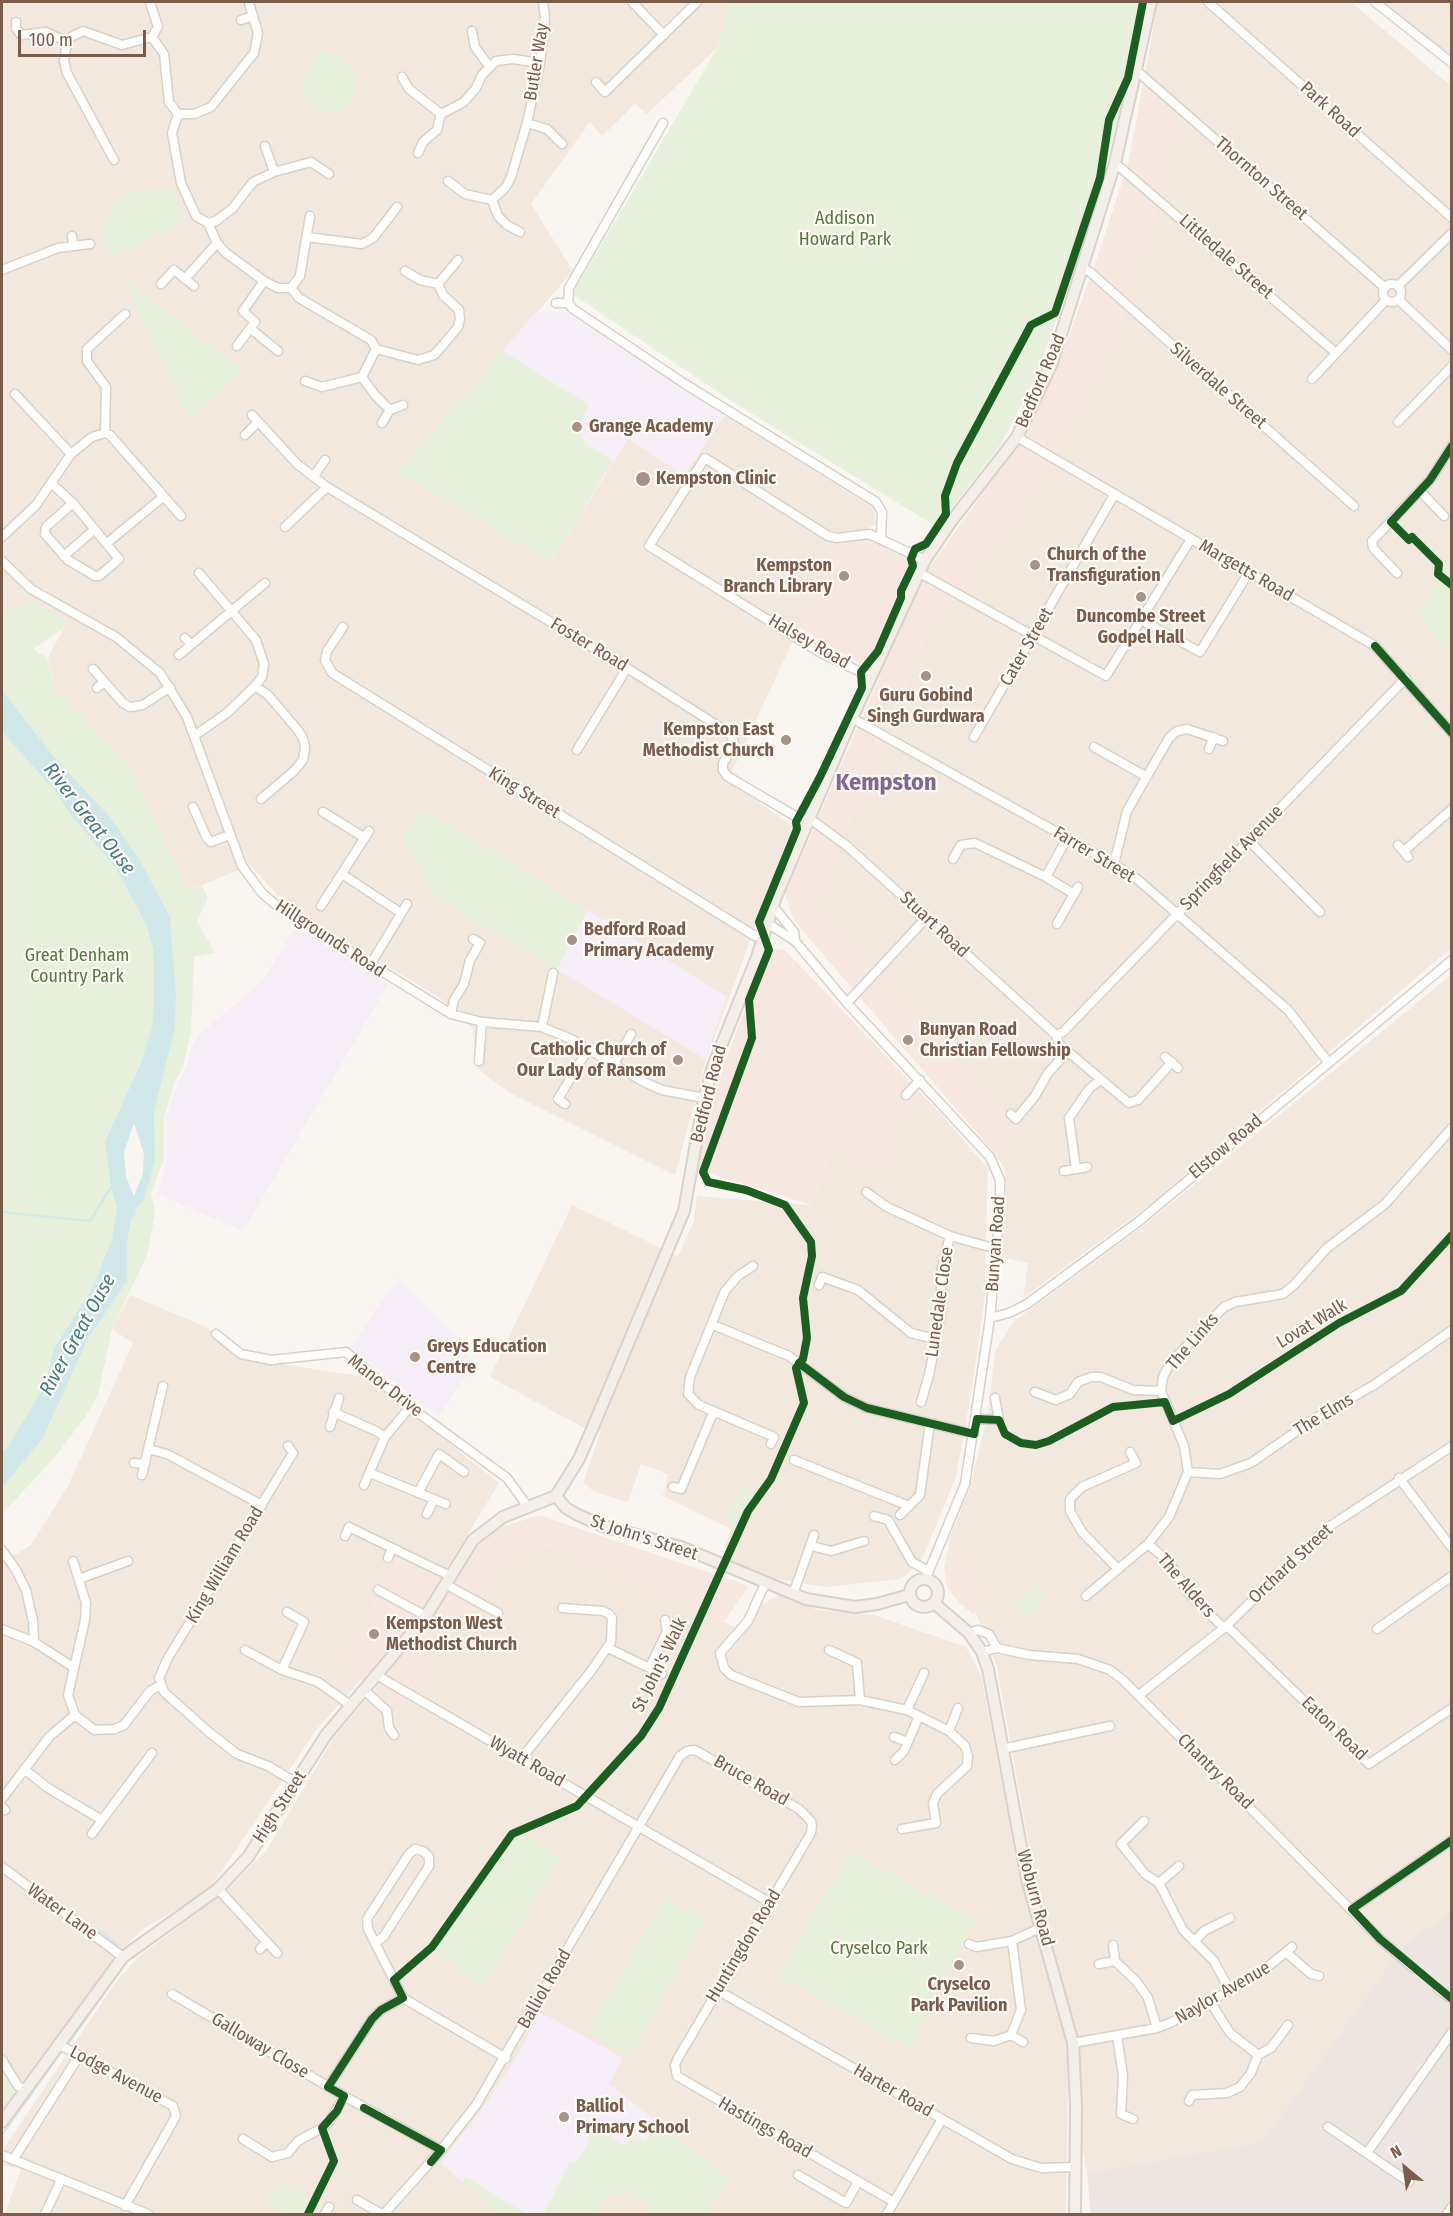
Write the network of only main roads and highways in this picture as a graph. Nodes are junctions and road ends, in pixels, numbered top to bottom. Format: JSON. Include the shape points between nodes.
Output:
{"nodes":[{"id":1,"x":1151,"y":2,"type":"edge"},
{"id":2,"x":556,"y":1496,"type":"junction"},
{"id":3,"x":909,"y":1594,"type":"junction"},
{"id":4,"x":934,"y":1603,"type":"junction"},
{"id":5,"x":2,"y":2122,"type":"edge"},
{"id":6,"x":1075,"y":2214,"type":"edge"}],
"edges":[{"from":1,"to":2,"type":"main road","name":"Bedford Road","via":[[1115,163],[1052,363],[1017,437],[950,523],[918,572],[852,718],[773,906],[713,1066],[684,1211],[579,1459]]},
{"from":2,"to":3,"type":"main road","name":"St John's Street","via":[[566,1508],[603,1526],[681,1547],[793,1594],[855,1607]]},
{"from":2,"to":5,"type":"main road","name":"High Street","via":[[503,1517],[473,1540],[426,1616],[350,1705],[248,1857],[218,1889],[123,1957],[63,2047]]},
{"from":3,"to":4,"type":"main road","via":[[920,1607]]},
{"from":3,"to":4,"type":"main road","via":[[915,1582],[927,1575],[937,1588]]},
{"from":4,"to":6,"type":"main road","name":"Woburn Road","via":[[969,1633],[988,1669],[1027,1879],[1073,2043]]}]}
